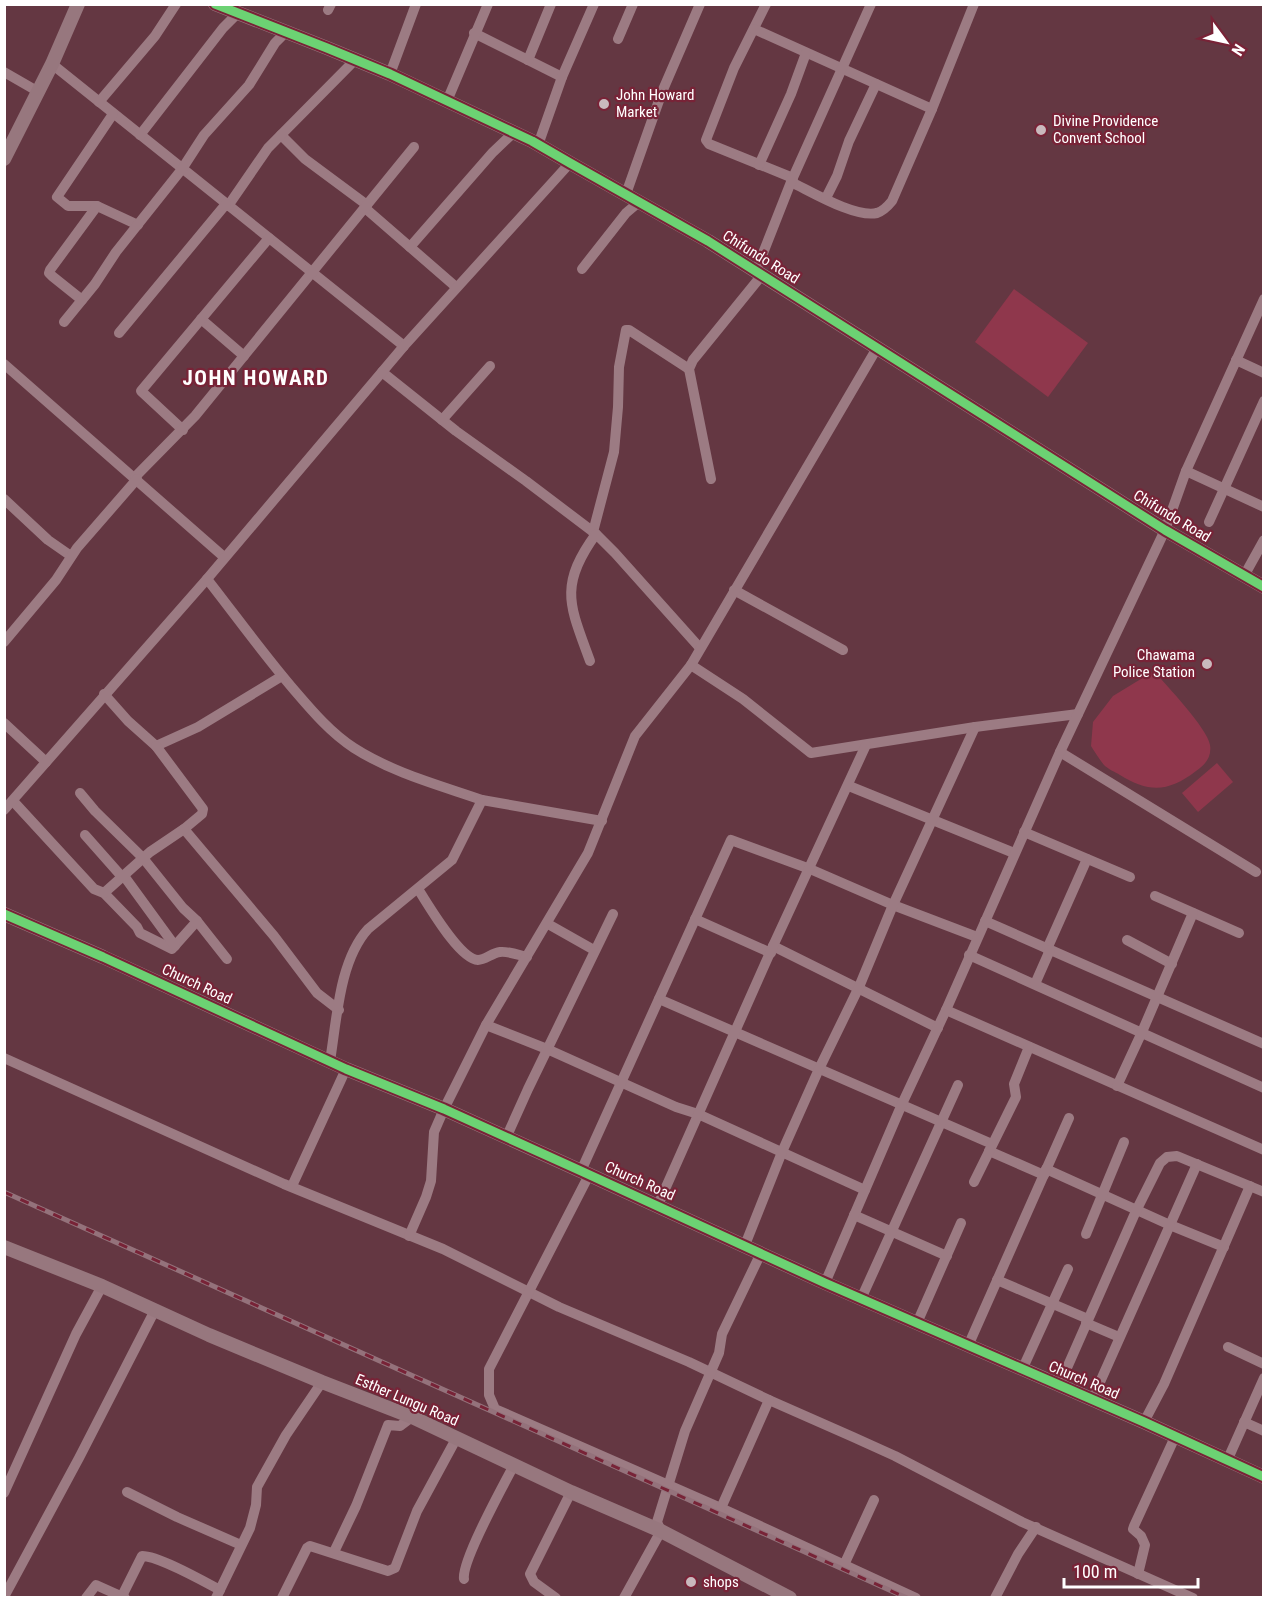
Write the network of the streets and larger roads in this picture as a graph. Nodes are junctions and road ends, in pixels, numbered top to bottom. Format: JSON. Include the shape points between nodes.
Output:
{"nodes":[{"id":1,"x":78,"y":4,"type":"edge"},
{"id":2,"x":176,"y":4,"type":"edge"},
{"id":3,"x":215,"y":4,"type":"edge"},
{"id":4,"x":416,"y":4,"type":"edge"},
{"id":5,"x":488,"y":4,"type":"edge"},
{"id":6,"x":552,"y":4,"type":"edge"},
{"id":7,"x":594,"y":4,"type":"edge"},
{"id":8,"x":633,"y":4,"type":"edge"},
{"id":9,"x":766,"y":4,"type":"edge"},
{"id":10,"x":871,"y":4,"type":"edge"},
{"id":11,"x":974,"y":4,"type":"edge"},
{"id":12,"x":696,"y":6,"type":"edge"},
{"id":13,"x":234,"y":9,"type":"edge"},
{"id":14,"x":754,"y":29,"type":"junction"},
{"id":15,"x":286,"y":32,"type":"junction"},
{"id":16,"x":474,"y":33,"type":"junction"},
{"id":17,"x":618,"y":39,"type":"dead end"},
{"id":18,"x":806,"y":52,"type":"junction"},
{"id":19,"x":355,"y":60,"type":"junction"},
{"id":20,"x":528,"y":60,"type":"junction"},
{"id":21,"x":52,"y":64,"type":"junction"},
{"id":22,"x":842,"y":68,"type":"junction"},
{"id":23,"x":4,"y":72,"type":"edge"},
{"id":24,"x":390,"y":75,"type":"junction"},
{"id":25,"x":562,"y":76,"type":"junction"},
{"id":26,"x":876,"y":84,"type":"junction"},
{"id":27,"x":37,"y":91,"type":"junction"},
{"id":28,"x":447,"y":101,"type":"junction"},
{"id":29,"x":99,"y":102,"type":"junction"},
{"id":30,"x":932,"y":109,"type":"junction"},
{"id":31,"x":113,"y":114,"type":"junction"},
{"id":32,"x":513,"y":133,"type":"junction"},
{"id":33,"x":140,"y":135,"type":"junction"},
{"id":34,"x":281,"y":135,"type":"junction"},
{"id":35,"x":538,"y":145,"type":"junction"},
{"id":36,"x":414,"y":147,"type":"dead end"},
{"id":37,"x":4,"y":159,"type":"edge"},
{"id":38,"x":570,"y":162,"type":"junction"},
{"id":39,"x":759,"y":165,"type":"junction"},
{"id":40,"x":182,"y":169,"type":"junction"},
{"id":41,"x":792,"y":180,"type":"junction"},
{"id":42,"x":626,"y":194,"type":"junction"},
{"id":43,"x":826,"y":198,"type":"junction"},
{"id":44,"x":639,"y":202,"type":"junction"},
{"id":45,"x":227,"y":205,"type":"junction"},
{"id":46,"x":97,"y":206,"type":"junction"},
{"id":47,"x":366,"y":206,"type":"junction"},
{"id":48,"x":138,"y":225,"type":"junction"},
{"id":49,"x":269,"y":238,"type":"junction"},
{"id":50,"x":410,"y":247,"type":"junction"},
{"id":51,"x":582,"y":269,"type":"dead end"},
{"id":52,"x":311,"y":272,"type":"junction"},
{"id":53,"x":759,"y":273,"type":"junction"},
{"id":54,"x":456,"y":287,"type":"junction"},
{"id":55,"x":1263,"y":299,"type":"edge"},
{"id":56,"x":82,"y":300,"type":"junction"},
{"id":57,"x":201,"y":319,"type":"junction"},
{"id":58,"x":64,"y":322,"type":"dead end"},
{"id":59,"x":119,"y":333,"type":"dead end"},
{"id":60,"x":404,"y":346,"type":"junction"},
{"id":61,"x":877,"y":348,"type":"junction"},
{"id":62,"x":244,"y":356,"type":"junction"},
{"id":63,"x":1236,"y":360,"type":"junction"},
{"id":64,"x":4,"y":364,"type":"edge"},
{"id":65,"x":490,"y":366,"type":"dead end"},
{"id":66,"x":689,"y":369,"type":"junction"},
{"id":67,"x":382,"y":372,"type":"junction"},
{"id":68,"x":1263,"y":373,"type":"edge"},
{"id":69,"x":1263,"y":401,"type":"edge"},
{"id":70,"x":442,"y":420,"type":"junction"},
{"id":71,"x":183,"y":430,"type":"junction"},
{"id":72,"x":1186,"y":471,"type":"junction"},
{"id":73,"x":136,"y":478,"type":"junction"},
{"id":74,"x":711,"y":479,"type":"dead end"},
{"id":75,"x":1224,"y":488,"type":"junction"},
{"id":76,"x":4,"y":498,"type":"edge"},
{"id":77,"x":1263,"y":507,"type":"edge"},
{"id":78,"x":1209,"y":522,"type":"dead end"},
{"id":79,"x":1165,"y":530,"type":"junction"},
{"id":80,"x":595,"y":533,"type":"junction"},
{"id":81,"x":1263,"y":540,"type":"edge"},
{"id":82,"x":71,"y":556,"type":"junction"},
{"id":83,"x":224,"y":557,"type":"junction"},
{"id":84,"x":1244,"y":576,"type":"junction"},
{"id":85,"x":207,"y":579,"type":"junction"},
{"id":86,"x":1263,"y":587,"type":"edge"},
{"id":87,"x":734,"y":590,"type":"junction"},
{"id":88,"x":4,"y":642,"type":"edge"},
{"id":89,"x":700,"y":648,"type":"junction"},
{"id":90,"x":843,"y":650,"type":"dead end"},
{"id":91,"x":590,"y":661,"type":"dead end"},
{"id":92,"x":691,"y":664,"type":"junction"},
{"id":93,"x":282,"y":676,"type":"junction"},
{"id":94,"x":104,"y":694,"type":"junction"},
{"id":95,"x":1078,"y":714,"type":"junction"},
{"id":96,"x":4,"y":723,"type":"edge"},
{"id":97,"x":975,"y":727,"type":"junction"},
{"id":98,"x":866,"y":745,"type":"junction"},
{"id":99,"x":156,"y":746,"type":"junction"},
{"id":100,"x":1060,"y":752,"type":"junction"},
{"id":101,"x":46,"y":762,"type":"junction"},
{"id":102,"x":849,"y":786,"type":"junction"},
{"id":103,"x":80,"y":793,"type":"dead end"},
{"id":104,"x":482,"y":800,"type":"junction"},
{"id":105,"x":13,"y":801,"type":"junction"},
{"id":106,"x":4,"y":810,"type":"edge"},
{"id":107,"x":933,"y":820,"type":"junction"},
{"id":108,"x":602,"y":821,"type":"junction"},
{"id":109,"x":184,"y":829,"type":"junction"},
{"id":110,"x":1024,"y":832,"type":"junction"},
{"id":111,"x":85,"y":835,"type":"dead end"},
{"id":112,"x":1014,"y":853,"type":"junction"},
{"id":113,"x":143,"y":858,"type":"junction"},
{"id":114,"x":1087,"y":859,"type":"junction"},
{"id":115,"x":810,"y":869,"type":"junction"},
{"id":116,"x":1256,"y":872,"type":"dead end"},
{"id":117,"x":123,"y":877,"type":"junction"},
{"id":118,"x":1130,"y":877,"type":"dead end"},
{"id":119,"x":418,"y":889,"type":"junction"},
{"id":120,"x":104,"y":893,"type":"junction"},
{"id":121,"x":1155,"y":896,"type":"dead end"},
{"id":122,"x":893,"y":905,"type":"junction"},
{"id":123,"x":1193,"y":913,"type":"junction"},
{"id":124,"x":4,"y":914,"type":"edge"},
{"id":125,"x":613,"y":914,"type":"dead end"},
{"id":126,"x":695,"y":919,"type":"junction"},
{"id":127,"x":198,"y":921,"type":"junction"},
{"id":128,"x":985,"y":921,"type":"junction"},
{"id":129,"x":548,"y":924,"type":"junction"},
{"id":130,"x":1239,"y":933,"type":"dead end"},
{"id":131,"x":977,"y":937,"type":"junction"},
{"id":132,"x":1127,"y":940,"type":"dead end"},
{"id":133,"x":176,"y":946,"type":"junction"},
{"id":134,"x":772,"y":949,"type":"junction"},
{"id":135,"x":594,"y":950,"type":"junction"},
{"id":136,"x":1049,"y":950,"type":"junction"},
{"id":137,"x":969,"y":955,"type":"junction"},
{"id":138,"x":527,"y":957,"type":"junction"},
{"id":139,"x":227,"y":959,"type":"dead end"},
{"id":140,"x":1172,"y":964,"type":"junction"},
{"id":141,"x":1035,"y":984,"type":"junction"},
{"id":142,"x":859,"y":987,"type":"junction"},
{"id":143,"x":1157,"y":998,"type":"junction"},
{"id":144,"x":659,"y":999,"type":"junction"},
{"id":145,"x":339,"y":1010,"type":"junction"},
{"id":146,"x":946,"y":1010,"type":"junction"},
{"id":147,"x":486,"y":1025,"type":"junction"},
{"id":148,"x":938,"y":1028,"type":"junction"},
{"id":149,"x":1142,"y":1032,"type":"junction"},
{"id":150,"x":735,"y":1034,"type":"junction"},
{"id":151,"x":1263,"y":1044,"type":"edge"},
{"id":152,"x":1029,"y":1047,"type":"junction"},
{"id":153,"x":547,"y":1050,"type":"junction"},
{"id":154,"x":4,"y":1058,"type":"edge"},
{"id":155,"x":330,"y":1061,"type":"junction"},
{"id":156,"x":346,"y":1069,"type":"junction"},
{"id":157,"x":819,"y":1069,"type":"junction"},
{"id":158,"x":621,"y":1082,"type":"junction"},
{"id":159,"x":958,"y":1085,"type":"dead end"},
{"id":160,"x":1117,"y":1086,"type":"junction"},
{"id":161,"x":1263,"y":1088,"type":"edge"},
{"id":162,"x":902,"y":1104,"type":"junction"},
{"id":163,"x":444,"y":1110,"type":"junction"},
{"id":164,"x":698,"y":1114,"type":"junction"},
{"id":165,"x":1070,"y":1118,"type":"dead end"},
{"id":166,"x":940,"y":1121,"type":"junction"},
{"id":167,"x":506,"y":1138,"type":"junction"},
{"id":168,"x":1124,"y":1142,"type":"dead end"},
{"id":169,"x":990,"y":1148,"type":"junction"},
{"id":170,"x":1263,"y":1150,"type":"edge"},
{"id":171,"x":782,"y":1152,"type":"junction"},
{"id":172,"x":1197,"y":1164,"type":"junction"},
{"id":173,"x":1045,"y":1172,"type":"junction"},
{"id":174,"x":585,"y":1173,"type":"junction"},
{"id":175,"x":974,"y":1182,"type":"dead end"},
{"id":176,"x":292,"y":1186,"type":"junction"},
{"id":177,"x":1250,"y":1186,"type":"junction"},
{"id":178,"x":865,"y":1190,"type":"junction"},
{"id":179,"x":1263,"y":1192,"type":"edge"},
{"id":180,"x":1102,"y":1195,"type":"junction"},
{"id":181,"x":658,"y":1206,"type":"junction"},
{"id":182,"x":1136,"y":1211,"type":"junction"},
{"id":183,"x":854,"y":1215,"type":"junction"},
{"id":184,"x":961,"y":1223,"type":"dead end"},
{"id":185,"x":1170,"y":1225,"type":"junction"},
{"id":186,"x":891,"y":1232,"type":"junction"},
{"id":187,"x":1086,"y":1234,"type":"dead end"},
{"id":188,"x":409,"y":1236,"type":"junction"},
{"id":189,"x":746,"y":1245,"type":"junction"},
{"id":190,"x":1224,"y":1247,"type":"junction"},
{"id":191,"x":6,"y":1252,"type":"edge"},
{"id":192,"x":761,"y":1252,"type":"junction"},
{"id":193,"x":947,"y":1256,"type":"junction"},
{"id":194,"x":1068,"y":1269,"type":"dead end"},
{"id":195,"x":997,"y":1280,"type":"junction"},
{"id":196,"x":825,"y":1283,"type":"junction"},
{"id":197,"x":102,"y":1286,"type":"junction"},
{"id":198,"x":528,"y":1292,"type":"junction"},
{"id":199,"x":861,"y":1299,"type":"junction"},
{"id":200,"x":1052,"y":1303,"type":"junction"},
{"id":201,"x":155,"y":1310,"type":"junction"},
{"id":202,"x":1087,"y":1321,"type":"junction"},
{"id":203,"x":917,"y":1323,"type":"junction"},
{"id":204,"x":1119,"y":1337,"type":"junction"},
{"id":205,"x":968,"y":1346,"type":"junction"},
{"id":206,"x":1228,"y":1347,"type":"dead end"},
{"id":207,"x":1263,"y":1364,"type":"edge"},
{"id":208,"x":1022,"y":1370,"type":"junction"},
{"id":209,"x":710,"y":1372,"type":"junction"},
{"id":210,"x":1263,"y":1378,"type":"edge"},
{"id":211,"x":322,"y":1382,"type":"junction"},
{"id":212,"x":1059,"y":1386,"type":"junction"},
{"id":213,"x":769,"y":1400,"type":"junction"},
{"id":214,"x":1092,"y":1400,"type":"junction"},
{"id":215,"x":412,"y":1417,"type":"junction"},
{"id":216,"x":1144,"y":1422,"type":"junction"},
{"id":217,"x":1244,"y":1422,"type":"junction"},
{"id":218,"x":1263,"y":1431,"type":"edge"},
{"id":219,"x":1175,"y":1437,"type":"junction"},
{"id":220,"x":456,"y":1439,"type":"junction"},
{"id":221,"x":1227,"y":1461,"type":"junction"},
{"id":222,"x":514,"y":1465,"type":"junction"},
{"id":223,"x":1263,"y":1477,"type":"edge"},
{"id":224,"x":669,"y":1486,"type":"junction"},
{"id":225,"x":4,"y":1492,"type":"edge"},
{"id":226,"x":127,"y":1492,"type":"dead end"},
{"id":227,"x":571,"y":1492,"type":"junction"},
{"id":228,"x":874,"y":1500,"type":"dead end"},
{"id":229,"x":721,"y":1508,"type":"junction"},
{"id":230,"x":1036,"y":1527,"type":"junction"},
{"id":231,"x":661,"y":1531,"type":"junction"},
{"id":232,"x":241,"y":1545,"type":"junction"},
{"id":233,"x":334,"y":1552,"type":"junction"},
{"id":234,"x":844,"y":1565,"type":"junction"},
{"id":235,"x":1138,"y":1574,"type":"junction"},
{"id":236,"x":9,"y":1578,"type":"edge"},
{"id":237,"x":464,"y":1579,"type":"dead end"},
{"id":238,"x":218,"y":1594,"type":"edge"},
{"id":239,"x":785,"y":1596,"type":"edge"},
{"id":240,"x":4,"y":1597,"type":"edge"},
{"id":241,"x":123,"y":1597,"type":"edge"},
{"id":242,"x":86,"y":1598,"type":"edge"},
{"id":243,"x":282,"y":1598,"type":"edge"},
{"id":244,"x":556,"y":1598,"type":"edge"},
{"id":245,"x":624,"y":1598,"type":"edge"},
{"id":246,"x":916,"y":1598,"type":"edge"},
{"id":247,"x":995,"y":1598,"type":"edge"},
{"id":248,"x":1193,"y":1598,"type":"edge"}],
"edges":[{"from":1,"to":21,"type":"street"},
{"from":2,"to":29,"type":"street","via":[[155,36]]},
{"from":3,"to":13,"type":"street","name":"Chifundo Road"},
{"from":4,"to":24,"type":"street"},
{"from":5,"to":16,"type":"street"},
{"from":6,"to":20,"type":"street"},
{"from":7,"to":25,"type":"street"},
{"from":8,"to":17,"type":"street"},
{"from":9,"to":14,"type":"street"},
{"from":10,"to":22,"type":"street"},
{"from":11,"to":30,"type":"street"},
{"from":12,"to":42,"type":"street"},
{"from":13,"to":15,"type":"street","name":"Chifundo Road"},
{"from":13,"to":33,"type":"street"},
{"from":14,"to":18,"type":"street"},
{"from":14,"to":39,"type":"street","via":[[706,140]]},
{"from":15,"to":19,"type":"street","name":"Chifundo Road"},
{"from":15,"to":40,"type":"street","via":[[249,85],[204,135]]},
{"from":16,"to":20,"type":"street"},
{"from":16,"to":28,"type":"street"},
{"from":18,"to":22,"type":"street"},
{"from":18,"to":39,"type":"street"},
{"from":19,"to":24,"type":"street","name":"Chifundo Road"},
{"from":19,"to":34,"type":"street"},
{"from":20,"to":25,"type":"street"},
{"from":21,"to":27,"type":"street"},
{"from":21,"to":29,"type":"street"},
{"from":22,"to":26,"type":"street"},
{"from":22,"to":41,"type":"street"},
{"from":23,"to":27,"type":"street"},
{"from":24,"to":28,"type":"street","name":"Chifundo Road"},
{"from":25,"to":35,"type":"street"},
{"from":26,"to":30,"type":"street"},
{"from":26,"to":43,"type":"street"},
{"from":27,"to":37,"type":"street"},
{"from":28,"to":32,"type":"street","name":"Chifundo Road"},
{"from":29,"to":31,"type":"street"},
{"from":30,"to":43,"type":"street","via":[[886,208],[864,213]]},
{"from":31,"to":33,"type":"street"},
{"from":31,"to":46,"type":"street","via":[[57,197],[68,206]]},
{"from":32,"to":35,"type":"street","name":"Chifundo Road"},
{"from":32,"to":50,"type":"street"},
{"from":33,"to":40,"type":"street"},
{"from":34,"to":45,"type":"street"},
{"from":34,"to":47,"type":"street","via":[[305,159]]},
{"from":35,"to":38,"type":"street","name":"Chifundo Road"},
{"from":36,"to":47,"type":"street"},
{"from":38,"to":42,"type":"street","name":"Chifundo Road"},
{"from":38,"to":54,"type":"street"},
{"from":39,"to":41,"type":"street"},
{"from":40,"to":45,"type":"street"},
{"from":40,"to":48,"type":"street"},
{"from":41,"to":43,"type":"street"},
{"from":41,"to":53,"type":"street"},
{"from":42,"to":44,"type":"street","name":"Chifundo Road"},
{"from":44,"to":51,"type":"street"},
{"from":44,"to":53,"type":"street","name":"Chifundo Road"},
{"from":45,"to":49,"type":"street"},
{"from":45,"to":59,"type":"street"},
{"from":46,"to":48,"type":"street"},
{"from":46,"to":56,"type":"street","via":[[49,273]]},
{"from":47,"to":50,"type":"street"},
{"from":47,"to":52,"type":"street"},
{"from":48,"to":56,"type":"street"},
{"from":49,"to":52,"type":"street"},
{"from":49,"to":57,"type":"street"},
{"from":50,"to":54,"type":"street"},
{"from":52,"to":60,"type":"street"},
{"from":52,"to":62,"type":"street"},
{"from":53,"to":61,"type":"street","name":"Chifundo Road"},
{"from":53,"to":66,"type":"street"},
{"from":54,"to":60,"type":"street"},
{"from":55,"to":63,"type":"street"},
{"from":56,"to":58,"type":"street"},
{"from":57,"to":62,"type":"street"},
{"from":57,"to":71,"type":"street","via":[[141,391]]},
{"from":60,"to":67,"type":"street"},
{"from":61,"to":79,"type":"street","name":"Chifundo Road"},
{"from":61,"to":87,"type":"street"},
{"from":62,"to":71,"type":"street"},
{"from":63,"to":68,"type":"street"},
{"from":63,"to":72,"type":"street"},
{"from":64,"to":73,"type":"street"},
{"from":65,"to":70,"type":"street"},
{"from":66,"to":74,"type":"street"},
{"from":66,"to":80,"type":"street","via":[[626,330],[619,367],[614,452]]},
{"from":67,"to":70,"type":"street"},
{"from":67,"to":83,"type":"street"},
{"from":69,"to":75,"type":"street"},
{"from":70,"to":80,"type":"street"},
{"from":71,"to":73,"type":"street"},
{"from":72,"to":75,"type":"street"},
{"from":72,"to":79,"type":"street"},
{"from":73,"to":82,"type":"street"},
{"from":73,"to":83,"type":"street"},
{"from":75,"to":77,"type":"street"},
{"from":75,"to":78,"type":"street"},
{"from":76,"to":82,"type":"street"},
{"from":79,"to":84,"type":"street","name":"Chifundo Road"},
{"from":79,"to":95,"type":"street"},
{"from":80,"to":89,"type":"street"},
{"from":80,"to":91,"type":"street","via":[[582,554],[571,592],[572,613]]},
{"from":81,"to":84,"type":"street"},
{"from":82,"to":88,"type":"street"},
{"from":83,"to":85,"type":"street"},
{"from":84,"to":86,"type":"street","name":"Chifundo Road"},
{"from":85,"to":93,"type":"street"},
{"from":85,"to":94,"type":"street"},
{"from":87,"to":89,"type":"street"},
{"from":87,"to":90,"type":"street"},
{"from":89,"to":92,"type":"street"},
{"from":92,"to":98,"type":"street","via":[[811,753]]},
{"from":92,"to":108,"type":"street","via":[[635,736]]},
{"from":93,"to":99,"type":"street","via":[[179,737]]},
{"from":93,"to":104,"type":"street","via":[[312,711],[352,747],[399,771]]},
{"from":94,"to":99,"type":"street"},
{"from":94,"to":101,"type":"street"},
{"from":95,"to":97,"type":"street"},
{"from":95,"to":100,"type":"street"},
{"from":96,"to":101,"type":"street"},
{"from":97,"to":98,"type":"street"},
{"from":97,"to":107,"type":"street"},
{"from":98,"to":102,"type":"street"},
{"from":99,"to":109,"type":"street","via":[[203,809]]},
{"from":100,"to":110,"type":"street"},
{"from":100,"to":116,"type":"street"},
{"from":101,"to":105,"type":"street"},
{"from":102,"to":107,"type":"street"},
{"from":102,"to":115,"type":"street"},
{"from":103,"to":113,"type":"street"},
{"from":104,"to":108,"type":"street"},
{"from":104,"to":119,"type":"street","via":[[452,860]]},
{"from":105,"to":106,"type":"street"},
{"from":105,"to":120,"type":"street","via":[[94,889]]},
{"from":107,"to":112,"type":"street"},
{"from":107,"to":122,"type":"street"},
{"from":108,"to":129,"type":"street"},
{"from":109,"to":113,"type":"street"},
{"from":109,"to":145,"type":"street","via":[[317,993]]},
{"from":110,"to":112,"type":"street"},
{"from":110,"to":114,"type":"street"},
{"from":111,"to":117,"type":"street"},
{"from":112,"to":128,"type":"street"},
{"from":113,"to":117,"type":"street"},
{"from":113,"to":127,"type":"street"},
{"from":114,"to":118,"type":"street"},
{"from":114,"to":136,"type":"street"},
{"from":115,"to":122,"type":"street"},
{"from":115,"to":126,"type":"street","via":[[731,840]]},
{"from":115,"to":134,"type":"street"},
{"from":117,"to":120,"type":"street"},
{"from":117,"to":133,"type":"street"},
{"from":119,"to":138,"type":"street","via":[[457,946],[475,959],[499,952]]},
{"from":119,"to":145,"type":"street","via":[[359,940],[347,969]]},
{"from":120,"to":133,"type":"street","via":[[140,933],[168,949]]},
{"from":121,"to":123,"type":"street"},
{"from":122,"to":131,"type":"street"},
{"from":122,"to":142,"type":"street"},
{"from":123,"to":130,"type":"street"},
{"from":123,"to":140,"type":"street"},
{"from":124,"to":155,"type":"street","name":"Church Road"},
{"from":125,"to":135,"type":"street"},
{"from":126,"to":134,"type":"street"},
{"from":126,"to":144,"type":"street"},
{"from":127,"to":133,"type":"street"},
{"from":127,"to":139,"type":"street"},
{"from":128,"to":131,"type":"street"},
{"from":128,"to":136,"type":"street"},
{"from":129,"to":135,"type":"street"},
{"from":129,"to":138,"type":"street"},
{"from":131,"to":137,"type":"street"},
{"from":132,"to":140,"type":"street"},
{"from":134,"to":142,"type":"street"},
{"from":134,"to":150,"type":"street"},
{"from":135,"to":153,"type":"street"},
{"from":136,"to":141,"type":"street"},
{"from":136,"to":143,"type":"street"},
{"from":137,"to":141,"type":"street"},
{"from":137,"to":146,"type":"street"},
{"from":138,"to":147,"type":"street"},
{"from":140,"to":143,"type":"street"},
{"from":141,"to":149,"type":"street"},
{"from":142,"to":148,"type":"street"},
{"from":142,"to":157,"type":"street"},
{"from":143,"to":149,"type":"street"},
{"from":143,"to":151,"type":"street"},
{"from":144,"to":150,"type":"street"},
{"from":144,"to":158,"type":"street"},
{"from":145,"to":155,"type":"street"},
{"from":146,"to":148,"type":"street"},
{"from":146,"to":152,"type":"street"},
{"from":147,"to":153,"type":"street"},
{"from":147,"to":163,"type":"street"},
{"from":148,"to":162,"type":"street"},
{"from":149,"to":160,"type":"street"},
{"from":149,"to":161,"type":"street"},
{"from":150,"to":157,"type":"street"},
{"from":150,"to":164,"type":"street"},
{"from":152,"to":160,"type":"street"},
{"from":152,"to":169,"type":"street","via":[[1014,1084],[1016,1097]]},
{"from":153,"to":158,"type":"street"},
{"from":153,"to":167,"type":"street"},
{"from":154,"to":176,"type":"street"},
{"from":155,"to":156,"type":"street","name":"Church Road"},
{"from":156,"to":163,"type":"street","name":"Church Road"},
{"from":156,"to":176,"type":"street"},
{"from":157,"to":162,"type":"street"},
{"from":157,"to":171,"type":"street"},
{"from":158,"to":164,"type":"street"},
{"from":158,"to":174,"type":"street"},
{"from":159,"to":166,"type":"street"},
{"from":160,"to":170,"type":"street"},
{"from":162,"to":166,"type":"street"},
{"from":162,"to":178,"type":"street"},
{"from":163,"to":167,"type":"street","name":"Church Road"},
{"from":163,"to":188,"type":"street","via":[[435,1132],[431,1180]]},
{"from":164,"to":171,"type":"street"},
{"from":164,"to":181,"type":"street"},
{"from":165,"to":173,"type":"street"},
{"from":166,"to":169,"type":"street"},
{"from":166,"to":186,"type":"street"},
{"from":167,"to":174,"type":"street","name":"Church Road"},
{"from":168,"to":180,"type":"street"},
{"from":169,"to":173,"type":"street"},
{"from":169,"to":175,"type":"street"},
{"from":171,"to":178,"type":"street"},
{"from":171,"to":189,"type":"street"},
{"from":172,"to":177,"type":"street"},
{"from":172,"to":182,"type":"street","via":[[1177,1156],[1167,1157],[1160,1163]]},
{"from":172,"to":185,"type":"street"},
{"from":173,"to":180,"type":"street"},
{"from":173,"to":195,"type":"street"},
{"from":174,"to":181,"type":"street","name":"Church Road"},
{"from":174,"to":198,"type":"street"},
{"from":176,"to":188,"type":"street"},
{"from":177,"to":179,"type":"street"},
{"from":177,"to":190,"type":"street"},
{"from":178,"to":183,"type":"street"},
{"from":180,"to":182,"type":"street"},
{"from":180,"to":187,"type":"street"},
{"from":181,"to":189,"type":"street","name":"Church Road"},
{"from":182,"to":185,"type":"street"},
{"from":182,"to":202,"type":"street"},
{"from":183,"to":186,"type":"street"},
{"from":183,"to":196,"type":"street"},
{"from":184,"to":193,"type":"street"},
{"from":185,"to":190,"type":"street"},
{"from":185,"to":204,"type":"street"},
{"from":186,"to":193,"type":"street"},
{"from":186,"to":199,"type":"street"},
{"from":188,"to":198,"type":"street"},
{"from":189,"to":192,"type":"street","name":"Church Road"},
{"from":190,"to":216,"type":"street"},
{"from":191,"to":197,"type":"street","name":"Esther Lungu Road"},
{"from":192,"to":196,"type":"street","name":"Church Road"},
{"from":192,"to":209,"type":"street","via":[[722,1334]]},
{"from":193,"to":203,"type":"street"},
{"from":194,"to":200,"type":"street"},
{"from":195,"to":200,"type":"street"},
{"from":195,"to":205,"type":"street"},
{"from":196,"to":199,"type":"street","name":"Church Road"},
{"from":197,"to":201,"type":"street","name":"Esther Lungu Road"},
{"from":197,"to":225,"type":"street"},
{"from":198,"to":209,"type":"street"},
{"from":198,"to":224,"type":"street","via":[[489,1369],[489,1395],[495,1409]]},
{"from":199,"to":203,"type":"street","name":"Church Road"},
{"from":200,"to":202,"type":"street"},
{"from":200,"to":208,"type":"street"},
{"from":201,"to":211,"type":"street","name":"Esther Lungu Road"},
{"from":201,"to":236,"type":"street"},
{"from":202,"to":204,"type":"street"},
{"from":202,"to":212,"type":"street"},
{"from":203,"to":205,"type":"street","name":"Church Road"},
{"from":204,"to":214,"type":"street"},
{"from":205,"to":208,"type":"street","name":"Church Road"},
{"from":206,"to":207,"type":"street"},
{"from":208,"to":212,"type":"street","name":"Church Road"},
{"from":209,"to":213,"type":"street"},
{"from":209,"to":224,"type":"street","via":[[685,1431]]},
{"from":210,"to":217,"type":"street"},
{"from":211,"to":215,"type":"street","name":"Esther Lungu Road"},
{"from":211,"to":232,"type":"street","via":[[257,1488],[253,1519]]},
{"from":212,"to":214,"type":"street","name":"Church Road"},
{"from":213,"to":229,"type":"street"},
{"from":213,"to":230,"type":"street","via":[[895,1456]]},
{"from":214,"to":216,"type":"street","name":"Church Road"},
{"from":215,"to":220,"type":"street","name":"Esther Lungu Road"},
{"from":215,"to":233,"type":"street","via":[[400,1426],[388,1425]]},
{"from":216,"to":219,"type":"street","name":"Church Road"},
{"from":217,"to":218,"type":"street"},
{"from":217,"to":221,"type":"street"},
{"from":219,"to":221,"type":"street","name":"Church Road"},
{"from":219,"to":235,"type":"street","via":[[1133,1529],[1145,1545]]},
{"from":220,"to":222,"type":"street","name":"Esther Lungu Road"},
{"from":220,"to":233,"type":"street","via":[[417,1511],[395,1568],[388,1572]]},
{"from":221,"to":223,"type":"street","name":"Church Road"},
{"from":222,"to":227,"type":"street","name":"Esther Lungu Road"},
{"from":222,"to":237,"type":"street","via":[[479,1534]]},
{"from":224,"to":229,"type":"street"},
{"from":224,"to":231,"type":"street","via":[[657,1522]]},
{"from":226,"to":232,"type":"street"},
{"from":227,"to":231,"type":"street","name":"Esther Lungu Road"},
{"from":227,"to":244,"type":"street","via":[[530,1574],[534,1582]]},
{"from":228,"to":234,"type":"street"},
{"from":229,"to":234,"type":"street"},
{"from":230,"to":235,"type":"street"},
{"from":230,"to":247,"type":"street"},
{"from":231,"to":239,"type":"street","name":"Esther Lungu Road"},
{"from":231,"to":245,"type":"street"},
{"from":232,"to":238,"type":"street"},
{"from":233,"to":243,"type":"street","via":[[307,1548]]},
{"from":234,"to":246,"type":"street"},
{"from":235,"to":248,"type":"street"},
{"from":236,"to":240,"type":"street"},
{"from":238,"to":241,"type":"street","via":[[165,1563],[142,1556]]},
{"from":241,"to":242,"type":"street","via":[[96,1585]]}]}
